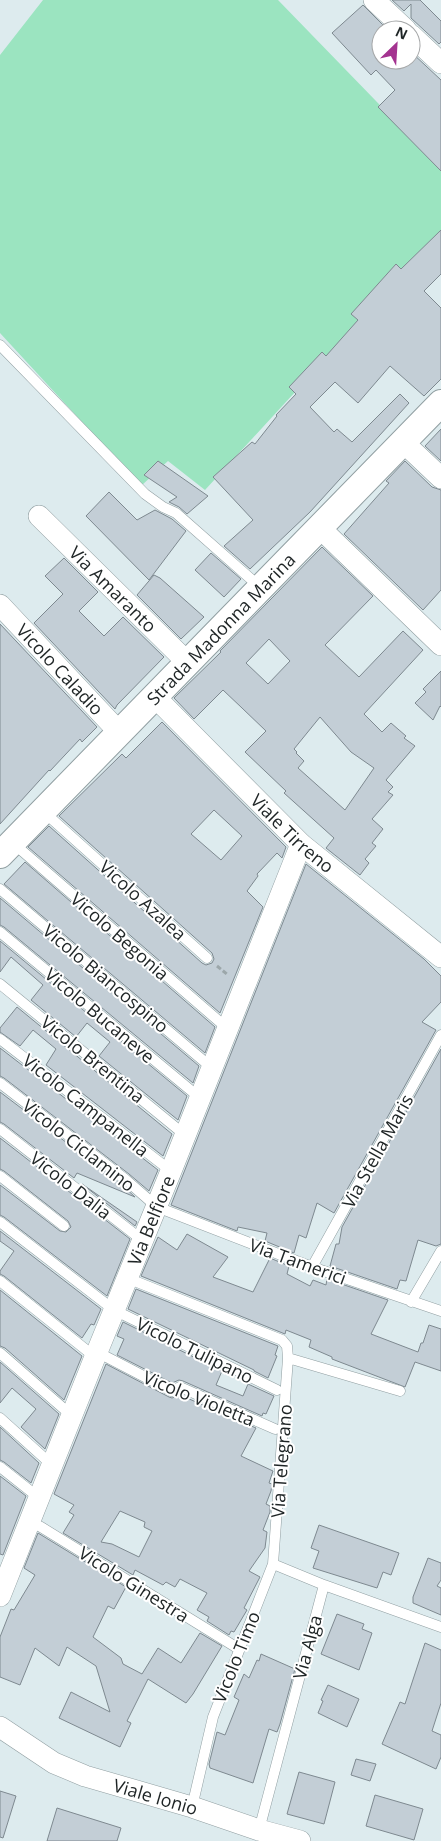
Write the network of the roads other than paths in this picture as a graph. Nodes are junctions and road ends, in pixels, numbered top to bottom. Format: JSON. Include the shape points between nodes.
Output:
{"nodes":[{"id":1,"x":374,"y":0,"type":"edge"},
{"id":2,"x":395,"y":20,"type":"edge"},
{"id":3,"x":421,"y":44,"type":"edge"},
{"id":4,"x":441,"y":63,"type":"edge"},
{"id":5,"x":0,"y":345,"type":"edge"},
{"id":6,"x":441,"y":403,"type":"edge"},
{"id":7,"x":402,"y":441,"type":"junction"},
{"id":8,"x":441,"y":478,"type":"edge"},
{"id":9,"x":39,"y":516,"type":"dead end"},
{"id":10,"x":319,"y":527,"type":"junction"},
{"id":11,"x":260,"y":587,"type":"junction"},
{"id":12,"x":0,"y":605,"type":"edge"},
{"id":13,"x":441,"y":645,"type":"edge"},
{"id":14,"x":187,"y":662,"type":"junction"},
{"id":15,"x":154,"y":696,"type":"junction"},
{"id":16,"x":119,"y":732,"type":"junction"},
{"id":17,"x":43,"y":811,"type":"junction"},
{"id":18,"x":301,"y":844,"type":"junction"},
{"id":19,"x":3,"y":851,"type":"edge"},
{"id":20,"x":0,"y":889,"type":"edge"},
{"id":21,"x":0,"y":932,"type":"edge"},
{"id":22,"x":441,"y":957,"type":"edge"},
{"id":23,"x":207,"y":958,"type":"road end"},
{"id":24,"x":0,"y":984,"type":"edge"},
{"id":25,"x":228,"y":1029,"type":"junction"},
{"id":26,"x":441,"y":1035,"type":"edge"},
{"id":27,"x":0,"y":1039,"type":"edge"},
{"id":28,"x":212,"y":1068,"type":"junction"},
{"id":29,"x":0,"y":1083,"type":"edge"},
{"id":30,"x":200,"y":1098,"type":"junction"},
{"id":31,"x":0,"y":1130,"type":"edge"},
{"id":32,"x":185,"y":1135,"type":"junction"},
{"id":33,"x":171,"y":1171,"type":"junction"},
{"id":34,"x":0,"y":1176,"type":"edge"},
{"id":35,"x":156,"y":1207,"type":"junction"},
{"id":36,"x":0,"y":1222,"type":"edge"},
{"id":37,"x":64,"y":1226,"type":"dead end"},
{"id":38,"x":142,"y":1240,"type":"junction"},
{"id":39,"x":441,"y":1251,"type":"edge"},
{"id":40,"x":312,"y":1268,"type":"junction"},
{"id":41,"x":127,"y":1278,"type":"junction"},
{"id":42,"x":0,"y":1281,"type":"edge"},
{"id":43,"x":411,"y":1302,"type":"junction"},
{"id":44,"x":114,"y":1310,"type":"junction"},
{"id":45,"x":441,"y":1312,"type":"edge"},
{"id":46,"x":0,"y":1353,"type":"edge"},
{"id":47,"x":96,"y":1355,"type":"junction"},
{"id":48,"x":288,"y":1358,"type":"junction"},
{"id":49,"x":277,"y":1390,"type":"dead end"},
{"id":50,"x":400,"y":1390,"type":"dead end"},
{"id":51,"x":71,"y":1414,"type":"junction"},
{"id":52,"x":0,"y":1418,"type":"edge"},
{"id":53,"x":274,"y":1429,"type":"dead end"},
{"id":54,"x":51,"y":1464,"type":"junction"},
{"id":55,"x":0,"y":1467,"type":"edge"},
{"id":56,"x":38,"y":1498,"type":"junction"},
{"id":57,"x":29,"y":1521,"type":"junction"},
{"id":58,"x":274,"y":1564,"type":"junction"},
{"id":59,"x":324,"y":1585,"type":"junction"},
{"id":60,"x":0,"y":1596,"type":"edge"},
{"id":61,"x":441,"y":1627,"type":"edge"},
{"id":62,"x":240,"y":1649,"type":"junction"},
{"id":63,"x":0,"y":1711,"type":"edge"},
{"id":64,"x":0,"y":1727,"type":"edge"},
{"id":65,"x":19,"y":1739,"type":"junction"},
{"id":66,"x":192,"y":1807,"type":"junction"},
{"id":67,"x":257,"y":1835,"type":"edge"},
{"id":68,"x":300,"y":1841,"type":"edge"}],
"edges":[{"from":1,"to":2,"type":"street"},
{"from":3,"to":4,"type":"street"},
{"from":5,"to":11,"type":"lane","via":[[146,494],[163,508],[176,513]]},
{"from":6,"to":7,"type":"street","name":"Strada Madonna Marina"},
{"from":7,"to":8,"type":"street"},
{"from":7,"to":10,"type":"street","name":"Strada Madonna Marina"},
{"from":9,"to":14,"type":"street","name":"Via Amaranto"},
{"from":10,"to":11,"type":"street","name":"Strada Madonna Marina"},
{"from":10,"to":13,"type":"street"},
{"from":11,"to":14,"type":"street","name":"Strada Madonna Marina"},
{"from":12,"to":16,"type":"street","name":"Vicolo Caladio"},
{"from":14,"to":15,"type":"street","name":"Strada Madonna Marina"},
{"from":15,"to":16,"type":"street","name":"Strada Madonna Marina"},
{"from":15,"to":18,"type":"street","name":"Viale Tirreno"},
{"from":16,"to":17,"type":"street","name":"Strada Madonna Marina"},
{"from":17,"to":19,"type":"street","name":"Strada Madonna Marina"},
{"from":17,"to":23,"type":"lane","name":"Vicolo Azalea"},
{"from":18,"to":22,"type":"street","name":"Viale Tirreno"},
{"from":18,"to":25,"type":"street","name":"Via Belfiore"},
{"from":19,"to":25,"type":"lane","name":"Vicolo Begonia"},
{"from":20,"to":28,"type":"lane","name":"Vicolo Biancospino"},
{"from":21,"to":30,"type":"lane","name":"Vicolo Bucaneve"},
{"from":24,"to":32,"type":"lane","name":"Vicolo Brentina"},
{"from":25,"to":28,"type":"street","name":"Via Belfiore"},
{"from":26,"to":40,"type":"lane","name":"Via Stella Maris"},
{"from":27,"to":33,"type":"lane","name":"Vicolo Campanella"},
{"from":28,"to":30,"type":"street","name":"Via Belfiore"},
{"from":29,"to":35,"type":"lane","name":"Vicolo Ciclamino"},
{"from":30,"to":32,"type":"street","name":"Via Belfiore"},
{"from":31,"to":38,"type":"lane","name":"Vicolo Dalia"},
{"from":32,"to":33,"type":"street","name":"Via Belfiore"},
{"from":33,"to":35,"type":"street","name":"Via Belfiore"},
{"from":34,"to":37,"type":"lane"},
{"from":35,"to":38,"type":"street","name":"Via Belfiore"},
{"from":35,"to":40,"type":"lane","name":"Via Tamerici"},
{"from":36,"to":44,"type":"lane","name":"Vicolo Tulipano"},
{"from":38,"to":41,"type":"street","name":"Via Belfiore"},
{"from":39,"to":43,"type":"lane"},
{"from":40,"to":43,"type":"lane","name":"Via Tamerici"},
{"from":41,"to":44,"type":"street","name":"Via Belfiore"},
{"from":41,"to":48,"type":"lane","via":[[282,1340],[287,1346]]},
{"from":42,"to":47,"type":"lane"},
{"from":43,"to":45,"type":"lane","name":"Via Tamerici"},
{"from":44,"to":47,"type":"street","name":"Via Belfiore"},
{"from":44,"to":49,"type":"lane","name":"Vicolo Tulipano"},
{"from":46,"to":51,"type":"lane"},
{"from":47,"to":51,"type":"street","name":"Via Belfiore"},
{"from":47,"to":53,"type":"lane","name":"Vicolo Violetta","via":[[172,1391],[180,1387]]},
{"from":48,"to":50,"type":"lane"},
{"from":48,"to":58,"type":"lane","name":"Via Telegrano"},
{"from":51,"to":54,"type":"street","name":"Via Belfiore"},
{"from":52,"to":54,"type":"lane"},
{"from":54,"to":56,"type":"street","name":"Via Belfiore"},
{"from":55,"to":56,"type":"lane"},
{"from":56,"to":57,"type":"street","name":"Via Belfiore"},
{"from":57,"to":60,"type":"street","name":"Via Belfiore"},
{"from":57,"to":62,"type":"lane","name":"Vicolo Ginestra"},
{"from":58,"to":59,"type":"lane"},
{"from":58,"to":62,"type":"lane","name":"Vicolo Timo"},
{"from":59,"to":61,"type":"lane"},
{"from":59,"to":67,"type":"lane","name":"Via Alga"},
{"from":62,"to":66,"type":"lane","name":"Vicolo Timo","via":[[212,1717]]},
{"from":63,"to":65,"type":"street","name":"Viale Ionio"},
{"from":64,"to":65,"type":"street","name":"Viale Ionio"},
{"from":65,"to":66,"type":"street","name":"Viale Ionio","via":[[54,1763],[85,1776]]},
{"from":66,"to":67,"type":"street","name":"Viale Ionio"},
{"from":67,"to":68,"type":"street","name":"Viale Ionio"}]}
